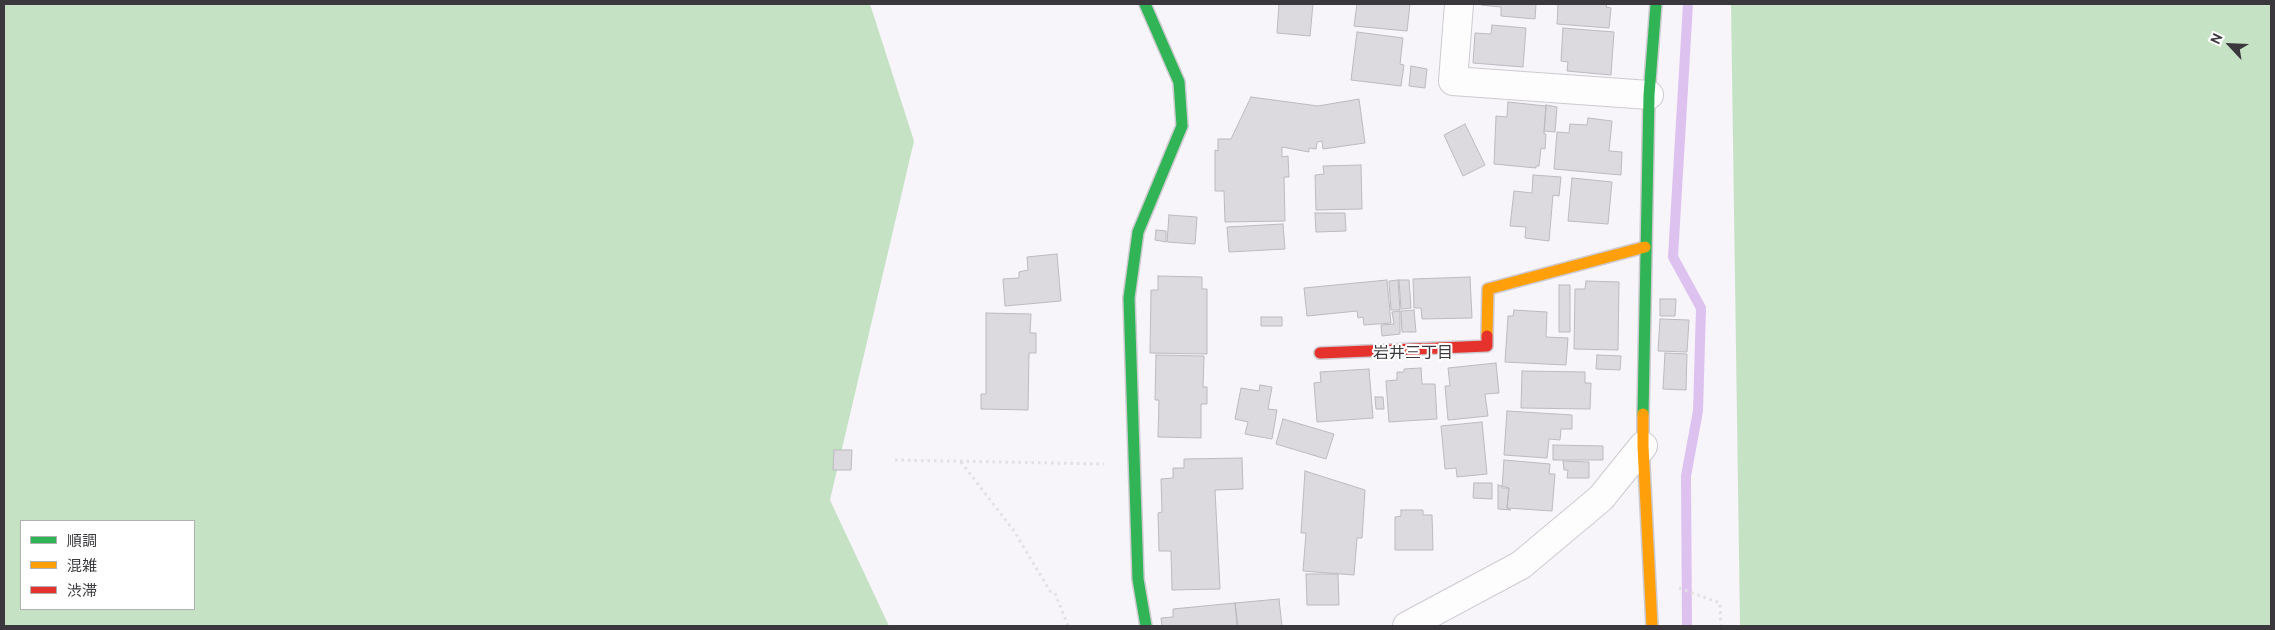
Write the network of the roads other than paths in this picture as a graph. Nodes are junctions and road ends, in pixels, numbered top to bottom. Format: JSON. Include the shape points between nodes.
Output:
{"nodes":[{"id":1,"x":1145,"y":4,"type":"edge"},
{"id":2,"x":1459,"y":4,"type":"edge"},
{"id":3,"x":1656,"y":4,"type":"edge"},
{"id":4,"x":1649,"y":95,"type":"junction"},
{"id":5,"x":1645,"y":247,"type":"junction"},
{"id":6,"x":1320,"y":353,"type":"dead end"},
{"id":7,"x":1644,"y":446,"type":"junction"},
{"id":8,"x":1146,"y":626,"type":"edge"},
{"id":9,"x":1407,"y":626,"type":"edge"},
{"id":10,"x":1652,"y":626,"type":"edge"}],
"edges":[{"from":1,"to":8,"type":"street","via":[[1179,82],[1182,126],[1138,232],[1129,298],[1138,579]]},
{"from":2,"to":4,"type":"street","via":[[1453,81]]},
{"from":3,"to":4,"type":"street"},
{"from":4,"to":5,"type":"street"},
{"from":5,"to":6,"type":"street","via":[[1488,289],[1487,346]]},
{"from":5,"to":7,"type":"street"},
{"from":7,"to":9,"type":"street","via":[[1601,498],[1521,565]]},
{"from":7,"to":10,"type":"street"}]}
